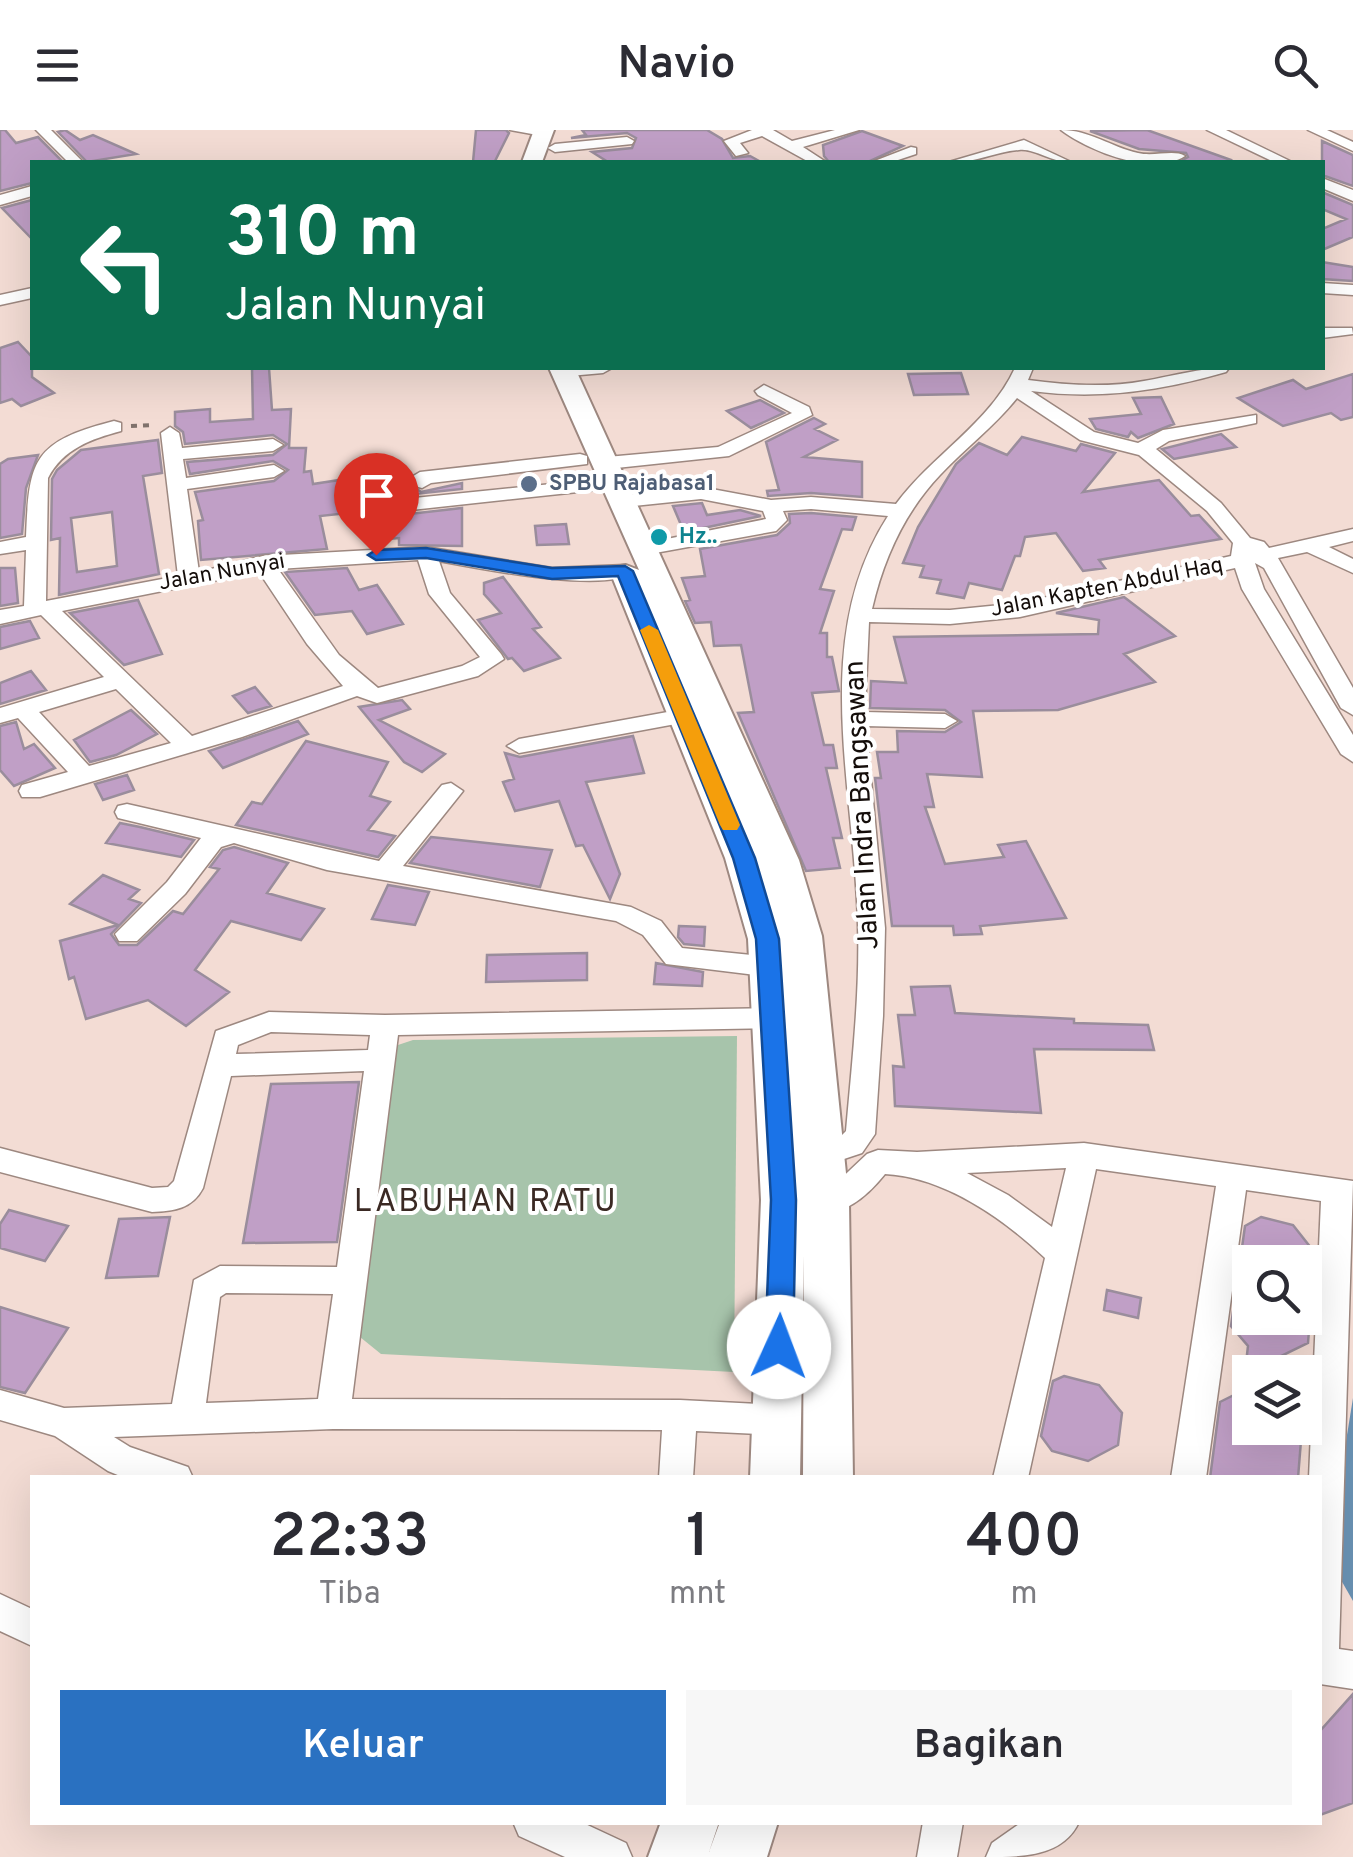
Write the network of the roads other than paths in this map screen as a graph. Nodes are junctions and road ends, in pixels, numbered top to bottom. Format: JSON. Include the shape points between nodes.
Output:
{"nodes":[{"id":1,"x":43,"y":130,"type":"edge"},
{"id":2,"x":517,"y":130,"type":"edge"},
{"id":3,"x":763,"y":130,"type":"edge"},
{"id":4,"x":852,"y":130,"type":"edge"},
{"id":5,"x":993,"y":130,"type":"edge"},
{"id":6,"x":1068,"y":130,"type":"edge"},
{"id":7,"x":1315,"y":130,"type":"edge"},
{"id":8,"x":551,"y":141,"type":"edge"},
{"id":9,"x":627,"y":141,"type":"dead end"},
{"id":10,"x":1197,"y":144,"type":"edge"},
{"id":11,"x":1019,"y":145,"type":"junction"},
{"id":12,"x":790,"y":146,"type":"junction"},
{"id":13,"x":1353,"y":147,"type":"edge"},
{"id":14,"x":911,"y":151,"type":"dead end"},
{"id":15,"x":742,"y":154,"type":"dead end"},
{"id":16,"x":1131,"y":155,"type":"junction"},
{"id":17,"x":74,"y":160,"type":"edge"},
{"id":18,"x":534,"y":160,"type":"edge"},
{"id":19,"x":815,"y":160,"type":"edge"},
{"id":20,"x":885,"y":160,"type":"edge"},
{"id":21,"x":963,"y":160,"type":"edge"},
{"id":22,"x":1059,"y":160,"type":"edge"},
{"id":23,"x":1113,"y":160,"type":"edge"},
{"id":24,"x":1150,"y":160,"type":"edge"},
{"id":25,"x":1161,"y":160,"type":"edge"},
{"id":26,"x":1275,"y":160,"type":"edge"},
{"id":27,"x":1325,"y":183,"type":"edge"},
{"id":28,"x":30,"y":192,"type":"edge"},
{"id":29,"x":1353,"y":196,"type":"edge"},
{"id":30,"x":0,"y":200,"type":"edge"},
{"id":31,"x":1325,"y":288,"type":"edge"},
{"id":32,"x":1353,"y":290,"type":"edge"},
{"id":33,"x":30,"y":293,"type":"edge"},
{"id":34,"x":0,"y":300,"type":"edge"},
{"id":35,"x":1346,"y":332,"type":"dead end"},
{"id":36,"x":1325,"y":333,"type":"edge"},
{"id":37,"x":556,"y":370,"type":"edge"},
{"id":38,"x":1213,"y":370,"type":"edge"},
{"id":39,"x":1018,"y":380,"type":"edge"},
{"id":40,"x":764,"y":391,"type":"dead end"},
{"id":41,"x":1249,"y":419,"type":"dead end"},
{"id":42,"x":114,"y":427,"type":"road end"},
{"id":43,"x":170,"y":433,"type":"road end"},
{"id":44,"x":272,"y":446,"type":"dead end"},
{"id":45,"x":1146,"y":450,"type":"junction"},
{"id":46,"x":175,"y":454,"type":"junction"},
{"id":47,"x":592,"y":470,"type":"junction"},
{"id":48,"x":274,"y":472,"type":"dead end"},
{"id":49,"x":176,"y":485,"type":"junction"},
{"id":50,"x":360,"y":493,"type":"dead end"},
{"id":51,"x":624,"y":500,"type":"junction"},
{"id":52,"x":771,"y":506,"type":"junction"},
{"id":53,"x":904,"y":511,"type":"junction"},
{"id":54,"x":1353,"y":523,"type":"edge"},
{"id":55,"x":1353,"y":534,"type":"edge"},
{"id":56,"x":35,"y":542,"type":"junction"},
{"id":57,"x":1310,"y":544,"type":"junction"},
{"id":58,"x":0,"y":548,"type":"edge"},
{"id":59,"x":1250,"y":551,"type":"junction"},
{"id":60,"x":426,"y":553,"type":"junction"},
{"id":61,"x":635,"y":560,"type":"junction"},
{"id":62,"x":264,"y":562,"type":"junction"},
{"id":63,"x":1353,"y":567,"type":"edge"},
{"id":64,"x":190,"y":578,"type":"junction"},
{"id":65,"x":40,"y":609,"type":"junction"},
{"id":66,"x":860,"y":610,"type":"junction"},
{"id":67,"x":0,"y":617,"type":"edge"},
{"id":68,"x":120,"y":680,"type":"junction"},
{"id":69,"x":359,"y":688,"type":"junction"},
{"id":70,"x":1353,"y":708,"type":"edge"},
{"id":71,"x":12,"y":713,"type":"edge"},
{"id":72,"x":684,"y":716,"type":"junction"},
{"id":73,"x":855,"y":719,"type":"junction"},
{"id":74,"x":945,"y":721,"type":"dead end"},
{"id":75,"x":187,"y":745,"type":"junction"},
{"id":76,"x":519,"y":746,"type":"dead end"},
{"id":77,"x":1353,"y":754,"type":"edge"},
{"id":78,"x":84,"y":775,"type":"junction"},
{"id":79,"x":451,"y":790,"type":"dead end"},
{"id":80,"x":31,"y":792,"type":"dead end"},
{"id":81,"x":127,"y":812,"type":"dead end"},
{"id":82,"x":226,"y":834,"type":"junction"},
{"id":83,"x":384,"y":872,"type":"junction"},
{"id":84,"x":128,"y":934,"type":"dead end"},
{"id":85,"x":772,"y":967,"type":"junction"},
{"id":86,"x":774,"y":1018,"type":"junction"},
{"id":87,"x":385,"y":1025,"type":"junction"},
{"id":88,"x":380,"y":1060,"type":"junction"},
{"id":89,"x":219,"y":1066,"type":"junction"},
{"id":90,"x":823,"y":1154,"type":"junction"},
{"id":91,"x":1084,"y":1155,"type":"junction"},
{"id":92,"x":0,"y":1160,"type":"edge"},
{"id":93,"x":917,"y":1164,"type":"junction"},
{"id":94,"x":1233,"y":1176,"type":"junction"},
{"id":95,"x":1345,"y":1192,"type":"edge"},
{"id":96,"x":805,"y":1202,"type":"junction"},
{"id":97,"x":1062,"y":1254,"type":"junction"},
{"id":98,"x":351,"y":1281,"type":"junction"},
{"id":99,"x":0,"y":1405,"type":"edge"},
{"id":100,"x":333,"y":1414,"type":"junction"},
{"id":101,"x":680,"y":1415,"type":"junction"},
{"id":102,"x":188,"y":1418,"type":"junction"},
{"id":103,"x":777,"y":1420,"type":"junction"},
{"id":104,"x":64,"y":1422,"type":"junction"},
{"id":105,"x":161,"y":1475,"type":"edge"},
{"id":106,"x":676,"y":1475,"type":"edge"},
{"id":107,"x":775,"y":1475,"type":"edge"},
{"id":108,"x":828,"y":1475,"type":"edge"},
{"id":109,"x":1011,"y":1475,"type":"edge"},
{"id":110,"x":1188,"y":1475,"type":"edge"},
{"id":111,"x":0,"y":1612,"type":"edge"},
{"id":112,"x":30,"y":1627,"type":"edge"},
{"id":113,"x":1322,"y":1627,"type":"edge"},
{"id":114,"x":1322,"y":1665,"type":"edge"},
{"id":115,"x":1353,"y":1670,"type":"edge"},
{"id":116,"x":540,"y":1825,"type":"edge"},
{"id":117,"x":689,"y":1825,"type":"edge"},
{"id":118,"x":748,"y":1825,"type":"edge"},
{"id":119,"x":942,"y":1825,"type":"edge"},
{"id":120,"x":1054,"y":1825,"type":"edge"},
{"id":121,"x":612,"y":1857,"type":"edge"},
{"id":122,"x":678,"y":1857,"type":"edge"},
{"id":123,"x":738,"y":1857,"type":"edge"},
{"id":124,"x":936,"y":1857,"type":"edge"},
{"id":125,"x":1006,"y":1857,"type":"edge"}],
"edges":[{"from":1,"to":17,"type":"street"},
{"from":2,"to":8,"type":"street"},
{"from":3,"to":12,"type":"street"},
{"from":3,"to":15,"type":"street","via":[[731,142]]},
{"from":4,"to":12,"type":"street"},
{"from":5,"to":11,"type":"street"},
{"from":6,"to":16,"type":"street"},
{"from":7,"to":13,"type":"street"},
{"from":8,"to":9,"type":"street"},
{"from":8,"to":18,"type":"highway"},
{"from":10,"to":25,"type":"street"},
{"from":10,"to":26,"type":"street"},
{"from":11,"to":21,"type":"street"},
{"from":11,"to":22,"type":"street"},
{"from":12,"to":19,"type":"street"},
{"from":14,"to":20,"type":"street"},
{"from":16,"to":23,"type":"street"},
{"from":16,"to":24,"type":"street"},
{"from":27,"to":29,"type":"street"},
{"from":28,"to":30,"type":"street"},
{"from":31,"to":32,"type":"street"},
{"from":33,"to":34,"type":"street"},
{"from":35,"to":36,"type":"street"},
{"from":37,"to":47,"type":"highway"},
{"from":38,"to":39,"type":"street","via":[[1119,392],[1065,391]]},
{"from":39,"to":45,"type":"street","via":[[1086,436]]},
{"from":39,"to":53,"type":"street","name":"Jalan Indra Bangsawan"},
{"from":40,"to":47,"type":"street","via":[[803,415],[722,452]]},
{"from":41,"to":45,"type":"street","via":[[1163,436]]},
{"from":42,"to":56,"type":"street","via":[[45,460]]},
{"from":43,"to":46,"type":"street"},
{"from":44,"to":46,"type":"street"},
{"from":45,"to":59,"type":"street","via":[[1214,507]]},
{"from":46,"to":49,"type":"street"},
{"from":47,"to":50,"type":"street","via":[[374,508]]},
{"from":47,"to":51,"type":"highway"},
{"from":47,"to":61,"type":"highway"},
{"from":48,"to":49,"type":"street"},
{"from":49,"to":64,"type":"street"},
{"from":51,"to":52,"type":"street","via":[[701,492]]},
{"from":51,"to":61,"type":"highway"},
{"from":52,"to":53,"type":"street"},
{"from":52,"to":61,"type":"street","name":"Jalan Nunyai","via":[[777,520],[769,526]]},
{"from":53,"to":66,"type":"street","name":"Jalan Indra Bangsawan","via":[[875,560]]},
{"from":54,"to":59,"type":"street","name":"Jalan Kapten Abdul Haq"},
{"from":55,"to":57,"type":"street","name":"Jalan Kapten Abdul Haq"},
{"from":56,"to":58,"type":"street"},
{"from":56,"to":65,"type":"street"},
{"from":57,"to":59,"type":"street","name":"Jalan Kapten Abdul Haq"},
{"from":57,"to":63,"type":"street"},
{"from":59,"to":66,"type":"street","name":"Jalan Kapten Abdul Haq","via":[[1020,610],[950,617]]},
{"from":59,"to":70,"type":"street"},
{"from":59,"to":77,"type":"street","via":[[1253,589]]},
{"from":60,"to":61,"type":"street","name":"Jalan Nunyai","via":[[552,574]]},
{"from":60,"to":62,"type":"street","name":"Jalan Nunyai"},
{"from":60,"to":69,"type":"street","via":[[440,594],[493,659],[387,694],[367,695]]},
{"from":61,"to":72,"type":"highway"},
{"from":61,"to":90,"type":"highway","via":[[780,860],[803,936]]},
{"from":62,"to":64,"type":"street","name":"Jalan Nunyai"},
{"from":62,"to":69,"type":"street","via":[[317,644]]},
{"from":64,"to":65,"type":"street","name":"Jalan Nunyai"},
{"from":65,"to":67,"type":"street","name":"Jalan Nunyai"},
{"from":65,"to":68,"type":"street"},
{"from":66,"to":73,"type":"street","name":"Jalan Indra Bangsawan"},
{"from":68,"to":71,"type":"street"},
{"from":68,"to":75,"type":"street"},
{"from":69,"to":75,"type":"street"},
{"from":71,"to":78,"type":"street"},
{"from":72,"to":76,"type":"street"},
{"from":72,"to":85,"type":"highway","via":[[744,858]]},
{"from":73,"to":74,"type":"street"},
{"from":73,"to":90,"type":"street","name":"Jalan Indra Bangsawan","via":[[870,897],[870,1025],[860,1134],[851,1145]]},
{"from":75,"to":78,"type":"street"},
{"from":78,"to":80,"type":"street"},
{"from":79,"to":83,"type":"street"},
{"from":81,"to":82,"type":"street"},
{"from":82,"to":83,"type":"street"},
{"from":82,"to":84,"type":"street","via":[[212,840],[176,888]]},
{"from":83,"to":85,"type":"street","via":[[622,913],[652,928],[676,956]]},
{"from":85,"to":86,"type":"highway"},
{"from":86,"to":87,"type":"street"},
{"from":86,"to":96,"type":"highway"},
{"from":87,"to":88,"type":"street"},
{"from":87,"to":89,"type":"street","via":[[252,1026],[226,1038]]},
{"from":88,"to":89,"type":"street"},
{"from":88,"to":98,"type":"street"},
{"from":89,"to":92,"type":"street","via":[[188,1188],[174,1200]]},
{"from":90,"to":96,"type":"highway"},
{"from":91,"to":93,"type":"street"},
{"from":91,"to":94,"type":"street"},
{"from":91,"to":97,"type":"street"},
{"from":93,"to":96,"type":"street","via":[[878,1162],[854,1190]]},
{"from":93,"to":97,"type":"street","via":[[1003,1204]]},
{"from":94,"to":95,"type":"street"},
{"from":94,"to":110,"type":"street"},
{"from":95,"to":113,"type":"street"},
{"from":96,"to":103,"type":"highway"},
{"from":96,"to":108,"type":"highway"},
{"from":97,"to":109,"type":"street"},
{"from":98,"to":100,"type":"street"},
{"from":98,"to":102,"type":"street","via":[[210,1283]]},
{"from":99,"to":104,"type":"street"},
{"from":100,"to":101,"type":"street"},
{"from":100,"to":102,"type":"street"},
{"from":101,"to":103,"type":"street"},
{"from":101,"to":106,"type":"street"},
{"from":102,"to":104,"type":"street"},
{"from":103,"to":107,"type":"highway"},
{"from":104,"to":105,"type":"street","via":[[120,1460]]},
{"from":111,"to":112,"type":"street"},
{"from":114,"to":115,"type":"street"},
{"from":116,"to":121,"type":"street"},
{"from":117,"to":122,"type":"highway"},
{"from":118,"to":123,"type":"highway"},
{"from":119,"to":124,"type":"street"},
{"from":120,"to":125,"type":"street"}]}
